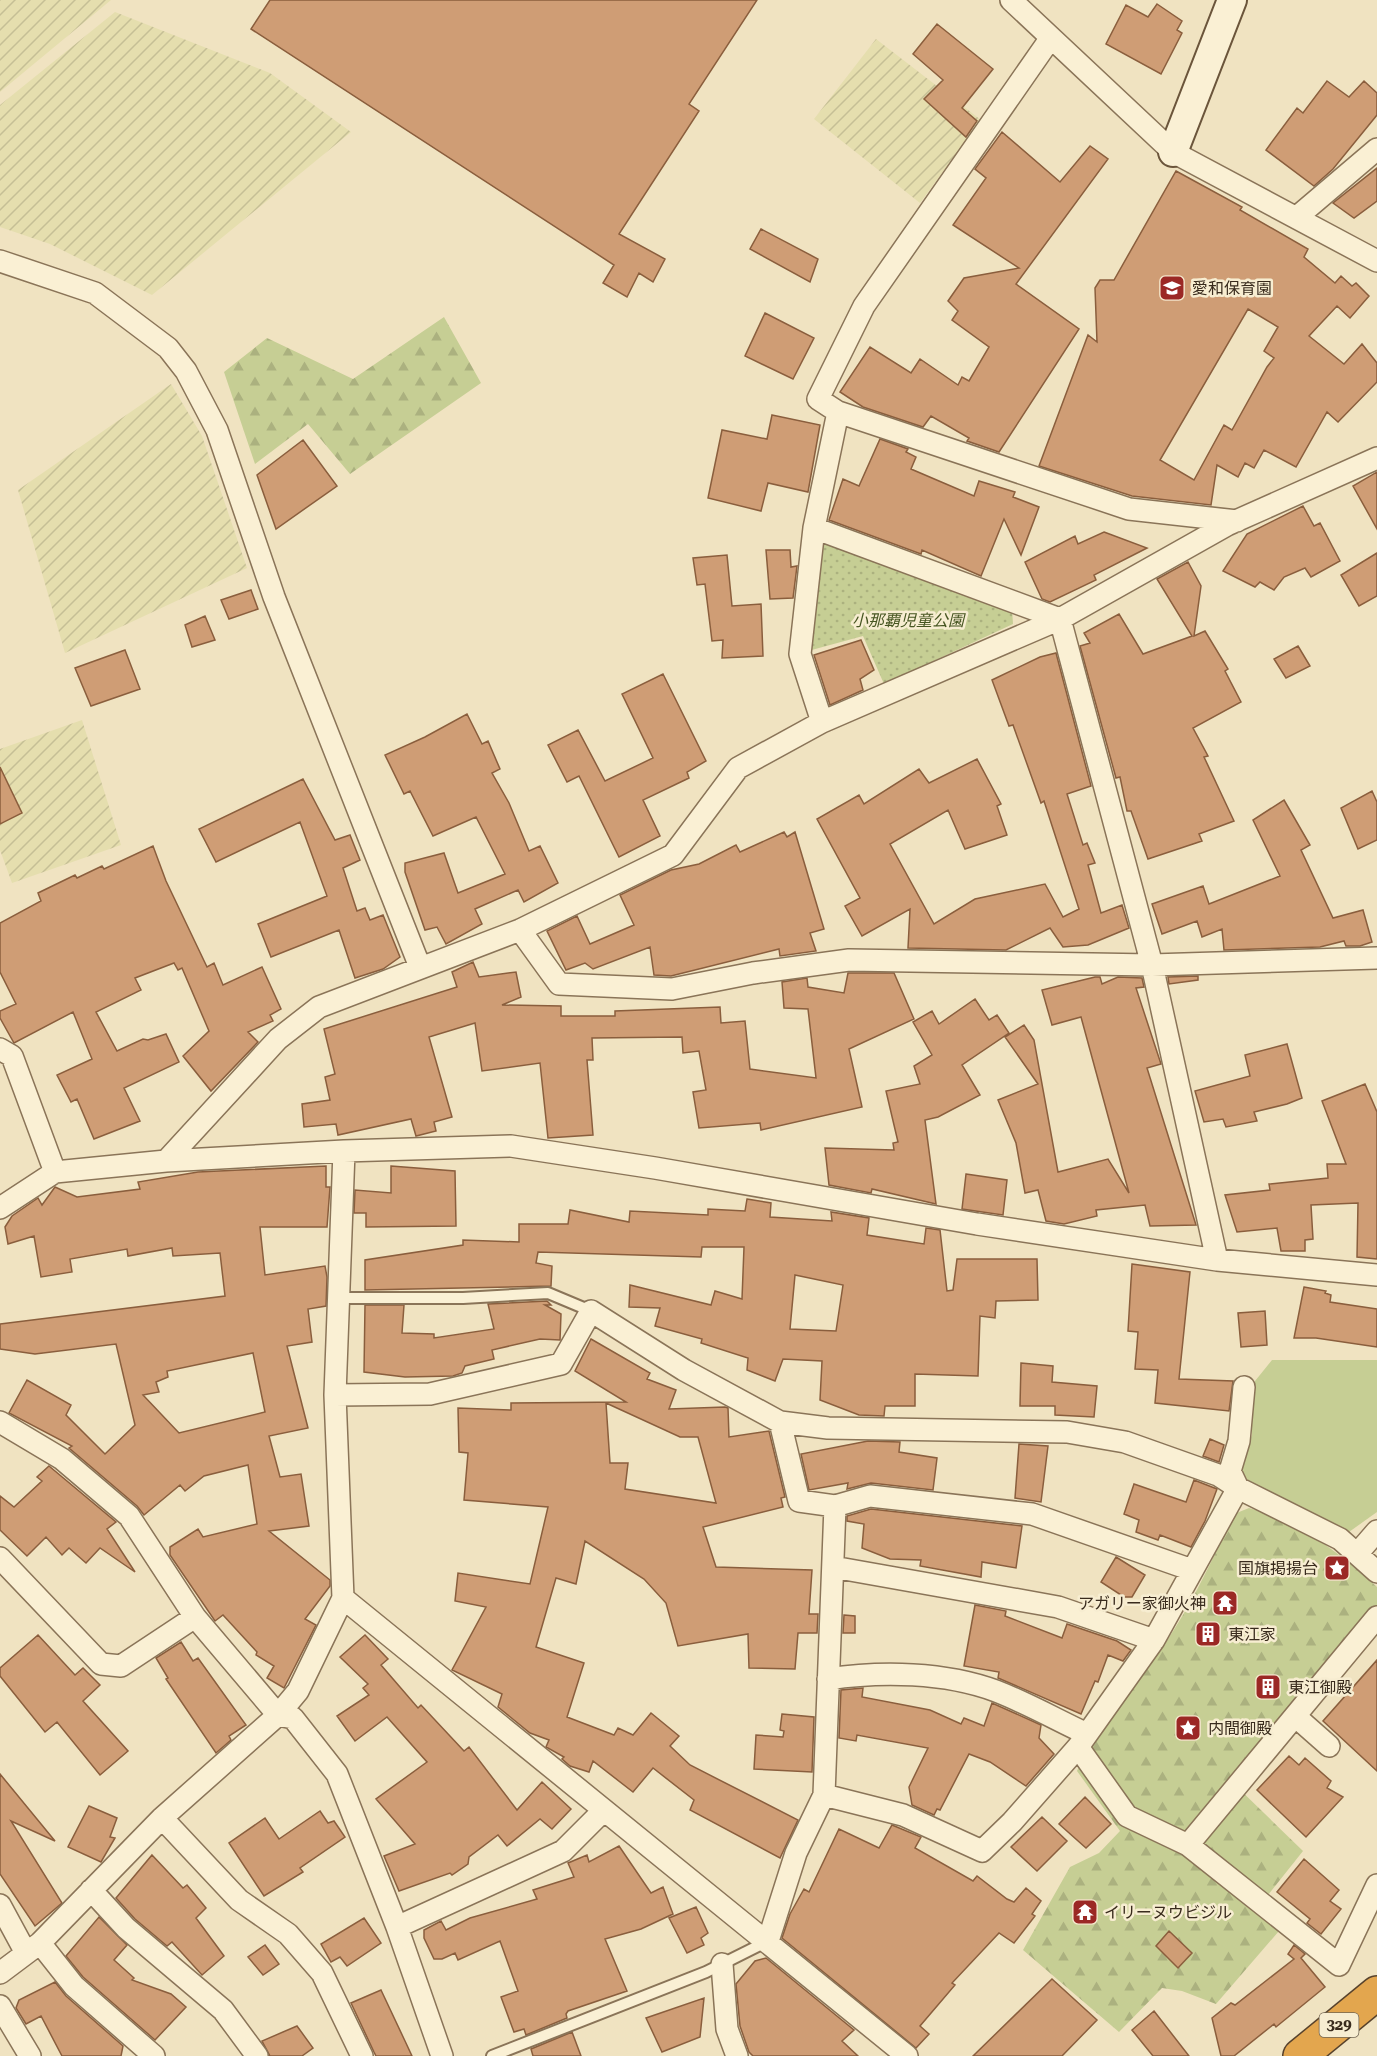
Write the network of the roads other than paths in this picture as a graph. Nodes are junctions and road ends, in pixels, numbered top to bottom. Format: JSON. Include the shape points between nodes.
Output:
{"nodes":[{"id":1,"x":1011,"y":0,"type":"edge"},
{"id":2,"x":1232,"y":0,"type":"edge"},
{"id":3,"x":1050,"y":39,"type":"junction"},
{"id":4,"x":1377,"y":149,"type":"edge"},
{"id":5,"x":1173,"y":152,"type":"junction"},
{"id":6,"x":1297,"y":217,"type":"junction"},
{"id":7,"x":0,"y":261,"type":"edge"},
{"id":8,"x":1377,"y":261,"type":"edge"},
{"id":9,"x":838,"y":412,"type":"junction"},
{"id":10,"x":1377,"y":458,"type":"edge"},
{"id":11,"x":1237,"y":521,"type":"junction"},
{"id":12,"x":814,"y":528,"type":"junction"},
{"id":13,"x":1060,"y":619,"type":"junction"},
{"id":14,"x":822,"y":722,"type":"junction"},
{"id":15,"x":520,"y":930,"type":"junction"},
{"id":16,"x":1377,"y":958,"type":"edge"},
{"id":17,"x":1152,"y":964,"type":"junction"},
{"id":18,"x":420,"y":967,"type":"junction"},
{"id":19,"x":0,"y":1049,"type":"edge"},
{"id":20,"x":344,"y":1151,"type":"junction"},
{"id":21,"x":166,"y":1161,"type":"junction"},
{"id":22,"x":55,"y":1172,"type":"junction"},
{"id":23,"x":0,"y":1208,"type":"edge"},
{"id":24,"x":1217,"y":1260,"type":"junction"},
{"id":25,"x":1377,"y":1275,"type":"edge"},
{"id":26,"x":340,"y":1298,"type":"junction"},
{"id":27,"x":591,"y":1311,"type":"junction"},
{"id":28,"x":1244,"y":1387,"type":"dead end"},
{"id":29,"x":335,"y":1395,"type":"junction"},
{"id":30,"x":0,"y":1422,"type":"edge"},
{"id":31,"x":780,"y":1422,"type":"junction"},
{"id":32,"x":1238,"y":1488,"type":"junction"},
{"id":33,"x":835,"y":1506,"type":"junction"},
{"id":34,"x":1377,"y":1531,"type":"edge"},
{"id":35,"x":1357,"y":1554,"type":"junction"},
{"id":36,"x":0,"y":1558,"type":"edge"},
{"id":37,"x":833,"y":1567,"type":"junction"},
{"id":38,"x":1192,"y":1570,"type":"junction"},
{"id":39,"x":1377,"y":1572,"type":"edge"},
{"id":40,"x":343,"y":1598,"type":"junction"},
{"id":41,"x":195,"y":1617,"type":"junction"},
{"id":42,"x":1377,"y":1617,"type":"edge"},
{"id":43,"x":1154,"y":1640,"type":"junction"},
{"id":44,"x":828,"y":1679,"type":"junction"},
{"id":45,"x":278,"y":1715,"type":"junction"},
{"id":46,"x":1295,"y":1716,"type":"junction"},
{"id":47,"x":1082,"y":1740,"type":"junction"},
{"id":48,"x":1329,"y":1746,"type":"dead end"},
{"id":49,"x":824,"y":1795,"type":"junction"},
{"id":50,"x":603,"y":1811,"type":"junction"},
{"id":51,"x":162,"y":1818,"type":"junction"},
{"id":52,"x":1188,"y":1845,"type":"junction"},
{"id":53,"x":1377,"y":1885,"type":"edge"},
{"id":54,"x":91,"y":1890,"type":"junction"},
{"id":55,"x":0,"y":1905,"type":"edge"},
{"id":56,"x":397,"y":1927,"type":"junction"},
{"id":57,"x":768,"y":1941,"type":"junction"},
{"id":58,"x":33,"y":1948,"type":"junction"},
{"id":59,"x":722,"y":1964,"type":"junction"},
{"id":60,"x":0,"y":1972,"type":"edge"},
{"id":61,"x":1377,"y":1993,"type":"edge"},
{"id":62,"x":0,"y":2006,"type":"edge"},
{"id":63,"x":30,"y":2056,"type":"edge"},
{"id":64,"x":154,"y":2056,"type":"edge"},
{"id":65,"x":257,"y":2056,"type":"edge"},
{"id":66,"x":362,"y":2056,"type":"edge"},
{"id":67,"x":442,"y":2056,"type":"edge"},
{"id":68,"x":492,"y":2056,"type":"edge"},
{"id":69,"x":737,"y":2056,"type":"edge"},
{"id":70,"x":907,"y":2056,"type":"edge"},
{"id":71,"x":1300,"y":2056,"type":"edge"}],
"edges":[{"from":1,"to":3,"type":"street"},
{"from":2,"to":5,"type":"street"},
{"from":3,"to":5,"type":"street"},
{"from":3,"to":9,"type":"street","via":[[864,306],[818,399]]},
{"from":4,"to":6,"type":"street"},
{"from":5,"to":6,"type":"street"},
{"from":6,"to":8,"type":"street"},
{"from":7,"to":18,"type":"street","via":[[95,293],[168,348],[186,371],[217,430],[274,597]]},
{"from":9,"to":11,"type":"street","via":[[1129,509]]},
{"from":9,"to":12,"type":"street"},
{"from":10,"to":11,"type":"street"},
{"from":11,"to":13,"type":"street"},
{"from":12,"to":13,"type":"street"},
{"from":12,"to":14,"type":"street","via":[[800,654]]},
{"from":13,"to":14,"type":"street"},
{"from":13,"to":17,"type":"street"},
{"from":14,"to":15,"type":"street","via":[[738,768],[673,855]]},
{"from":15,"to":17,"type":"street","via":[[559,984],[672,989],[849,960]]},
{"from":15,"to":18,"type":"street"},
{"from":16,"to":17,"type":"street"},
{"from":17,"to":24,"type":"street"},
{"from":18,"to":21,"type":"street","via":[[319,1007],[278,1038]]},
{"from":19,"to":22,"type":"street","via":[[12,1056]]},
{"from":20,"to":21,"type":"street"},
{"from":20,"to":24,"type":"street","via":[[512,1146]]},
{"from":20,"to":26,"type":"street"},
{"from":21,"to":22,"type":"street"},
{"from":22,"to":23,"type":"street"},
{"from":24,"to":25,"type":"street"},
{"from":26,"to":27,"type":"lane","via":[[548,1293]]},
{"from":26,"to":29,"type":"street"},
{"from":27,"to":29,"type":"street","via":[[561,1364],[430,1394]]},
{"from":27,"to":31,"type":"street","via":[[684,1370]]},
{"from":28,"to":32,"type":"street","via":[[1239,1442],[1230,1471]]},
{"from":29,"to":40,"type":"street"},
{"from":30,"to":41,"type":"street","via":[[62,1459],[129,1516]]},
{"from":31,"to":32,"type":"street","via":[[828,1428],[1067,1432],[1125,1442],[1218,1475]]},
{"from":31,"to":33,"type":"street","via":[[799,1501]]},
{"from":32,"to":35,"type":"street","via":[[1340,1539]]},
{"from":32,"to":38,"type":"street"},
{"from":33,"to":37,"type":"street"},
{"from":33,"to":38,"type":"street","via":[[870,1496],[1032,1514]]},
{"from":34,"to":35,"type":"street"},
{"from":35,"to":39,"type":"street"},
{"from":36,"to":41,"type":"street","via":[[101,1664],[121,1666]]},
{"from":37,"to":43,"type":"street","via":[[1058,1607]]},
{"from":37,"to":44,"type":"street"},
{"from":38,"to":43,"type":"street"},
{"from":40,"to":45,"type":"street","via":[[297,1691]]},
{"from":40,"to":50,"type":"street"},
{"from":41,"to":45,"type":"street"},
{"from":42,"to":46,"type":"street"},
{"from":43,"to":47,"type":"street"},
{"from":44,"to":47,"type":"street","via":[[857,1674],[935,1677],[995,1691]]},
{"from":44,"to":49,"type":"street"},
{"from":45,"to":51,"type":"street"},
{"from":45,"to":56,"type":"street","via":[[293,1718],[337,1774]]},
{"from":46,"to":48,"type":"street"},
{"from":46,"to":52,"type":"street"},
{"from":47,"to":49,"type":"street","via":[[982,1851],[903,1815]]},
{"from":47,"to":52,"type":"street","via":[[1127,1816]]},
{"from":49,"to":57,"type":"street","via":[[796,1853]]},
{"from":50,"to":56,"type":"street","via":[[563,1851]]},
{"from":50,"to":57,"type":"street"},
{"from":51,"to":54,"type":"street"},
{"from":51,"to":66,"type":"street","via":[[239,1900],[288,1934],[322,1973]]},
{"from":52,"to":53,"type":"street","via":[[1340,1965]]},
{"from":54,"to":58,"type":"street"},
{"from":54,"to":65,"type":"street","via":[[126,1928],[223,2010]]},
{"from":55,"to":58,"type":"street"},
{"from":56,"to":67,"type":"street"},
{"from":57,"to":59,"type":"lane"},
{"from":57,"to":70,"type":"street"},
{"from":58,"to":60,"type":"street"},
{"from":58,"to":64,"type":"street"},
{"from":59,"to":68,"type":"lane"},
{"from":59,"to":69,"type":"street","via":[[727,2030]]},
{"from":61,"to":71,"type":"highway","number":"329"},
{"from":62,"to":63,"type":"street"}]}
